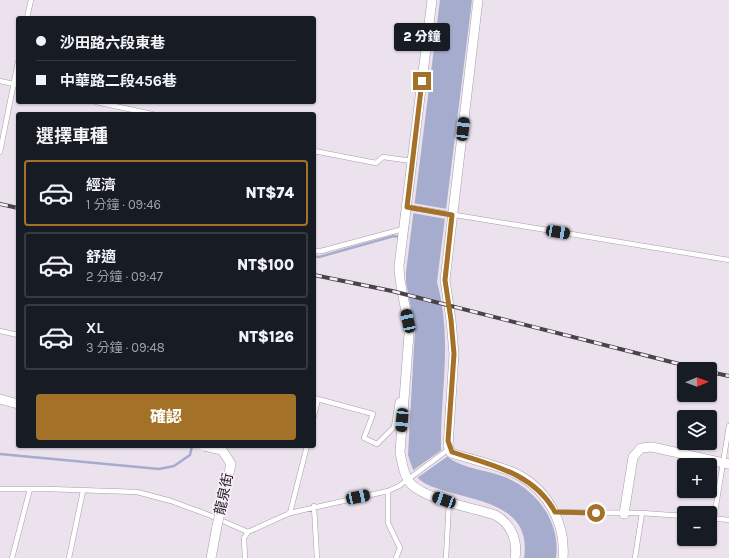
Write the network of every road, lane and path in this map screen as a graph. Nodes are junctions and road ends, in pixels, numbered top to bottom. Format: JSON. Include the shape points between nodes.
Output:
{"nodes":[{"id":1,"x":31,"y":0,"type":"edge"},
{"id":2,"x":432,"y":0,"type":"edge"},
{"id":3,"x":478,"y":0,"type":"edge"},
{"id":4,"x":28,"y":16,"type":"edge"},
{"id":5,"x":0,"y":81,"type":"edge"},
{"id":6,"x":16,"y":85,"type":"edge"},
{"id":7,"x":105,"y":104,"type":"edge"},
{"id":8,"x":143,"y":112,"type":"edge"},
{"id":9,"x":316,"y":151,"type":"edge"},
{"id":10,"x":0,"y":152,"type":"edge"},
{"id":11,"x":412,"y":162,"type":"junction"},
{"id":12,"x":407,"y":207,"type":"junction"},
{"id":13,"x":452,"y":215,"type":"junction"},
{"id":14,"x":405,"y":229,"type":"junction"},
{"id":15,"x":316,"y":251,"type":"edge"},
{"id":16,"x":729,"y":260,"type":"edge"},
{"id":17,"x":0,"y":331,"type":"edge"},
{"id":18,"x":16,"y":335,"type":"edge"},
{"id":19,"x":404,"y":398,"type":"junction"},
{"id":20,"x":0,"y":399,"type":"edge"},
{"id":21,"x":316,"y":399,"type":"edge"},
{"id":22,"x":16,"y":403,"type":"edge"},
{"id":23,"x":729,"y":426,"type":"edge"},
{"id":24,"x":213,"y":448,"type":"edge"},
{"id":25,"x":306,"y":448,"type":"edge"},
{"id":26,"x":449,"y":449,"type":"junction"},
{"id":27,"x":726,"y":463,"type":"edge"},
{"id":28,"x":408,"y":478,"type":"junction"},
{"id":29,"x":0,"y":489,"type":"edge"},
{"id":30,"x":30,"y":489,"type":"junction"},
{"id":31,"x":83,"y":490,"type":"junction"},
{"id":32,"x":388,"y":491,"type":"junction"},
{"id":33,"x":449,"y":502,"type":"junction"},
{"id":34,"x":314,"y":506,"type":"junction"},
{"id":35,"x":715,"y":506,"type":"edge"},
{"id":36,"x":555,"y":512,"type":"junction"},
{"id":37,"x":290,"y":513,"type":"junction"},
{"id":38,"x":642,"y":513,"type":"junction"},
{"id":39,"x":624,"y":514,"type":"junction"},
{"id":40,"x":677,"y":516,"type":"edge"},
{"id":41,"x":717,"y":519,"type":"edge"},
{"id":42,"x":729,"y":520,"type":"edge"},
{"id":43,"x":248,"y":532,"type":"junction"},
{"id":44,"x":12,"y":558,"type":"edge"},
{"id":45,"x":70,"y":558,"type":"edge"},
{"id":46,"x":212,"y":558,"type":"edge"},
{"id":47,"x":245,"y":558,"type":"edge"},
{"id":48,"x":317,"y":558,"type":"edge"},
{"id":49,"x":396,"y":558,"type":"edge"},
{"id":50,"x":446,"y":558,"type":"edge"},
{"id":51,"x":515,"y":558,"type":"edge"},
{"id":52,"x":563,"y":558,"type":"edge"},
{"id":53,"x":635,"y":558,"type":"edge"}],
"edges":[{"from":1,"to":4,"type":"lane"},
{"from":2,"to":11,"type":"street"},
{"from":3,"to":13,"type":"street"},
{"from":5,"to":6,"type":"lane"},
{"from":6,"to":10,"type":"lane"},
{"from":7,"to":8,"type":"lane"},
{"from":9,"to":11,"type":"lane","via":[[376,163],[383,158]]},
{"from":11,"to":12,"type":"street"},
{"from":12,"to":13,"type":"lane"},
{"from":12,"to":14,"type":"street"},
{"from":13,"to":16,"type":"lane"},
{"from":13,"to":26,"type":"street","via":[[445,280],[451,320],[453,376]]},
{"from":14,"to":15,"type":"lane"},
{"from":14,"to":19,"type":"street","via":[[399,273],[409,331]]},
{"from":17,"to":18,"type":"lane"},
{"from":19,"to":21,"type":"lane","via":[[398,401],[394,427],[377,444],[364,438],[373,414]]},
{"from":19,"to":28,"type":"street","via":[[400,446]]},
{"from":20,"to":22,"type":"street"},
{"from":23,"to":27,"type":"lane"},
{"from":24,"to":46,"type":"street","name":"龍泉街","bridge":true,"via":[[222,450],[231,464]]},
{"from":25,"to":37,"type":"lane"},
{"from":26,"to":28,"type":"lane"},
{"from":26,"to":36,"type":"street","via":[[525,479]]},
{"from":27,"to":35,"type":"lane"},
{"from":27,"to":39,"type":"street","via":[[652,447],[641,448],[633,457]]},
{"from":28,"to":32,"type":"lane"},
{"from":28,"to":33,"type":"street","via":[[412,485],[427,494]]},
{"from":29,"to":30,"type":"lane"},
{"from":30,"to":31,"type":"lane"},
{"from":30,"to":44,"type":"lane"},
{"from":31,"to":43,"type":"lane","via":[[137,492],[209,514]]},
{"from":31,"to":45,"type":"lane"},
{"from":32,"to":34,"type":"lane"},
{"from":32,"to":49,"type":"lane","via":[[388,523],[400,548]]},
{"from":33,"to":50,"type":"lane"},
{"from":33,"to":51,"type":"street","via":[[504,520],[515,541]]},
{"from":34,"to":37,"type":"lane"},
{"from":34,"to":48,"type":"lane"},
{"from":36,"to":39,"type":"lane"},
{"from":36,"to":52,"type":"street","via":[[562,535]]},
{"from":37,"to":43,"type":"lane"},
{"from":38,"to":39,"type":"lane"},
{"from":38,"to":40,"type":"lane"},
{"from":38,"to":53,"type":"lane"},
{"from":41,"to":42,"type":"lane"},
{"from":43,"to":47,"type":"lane","via":[[244,538]]}]}
